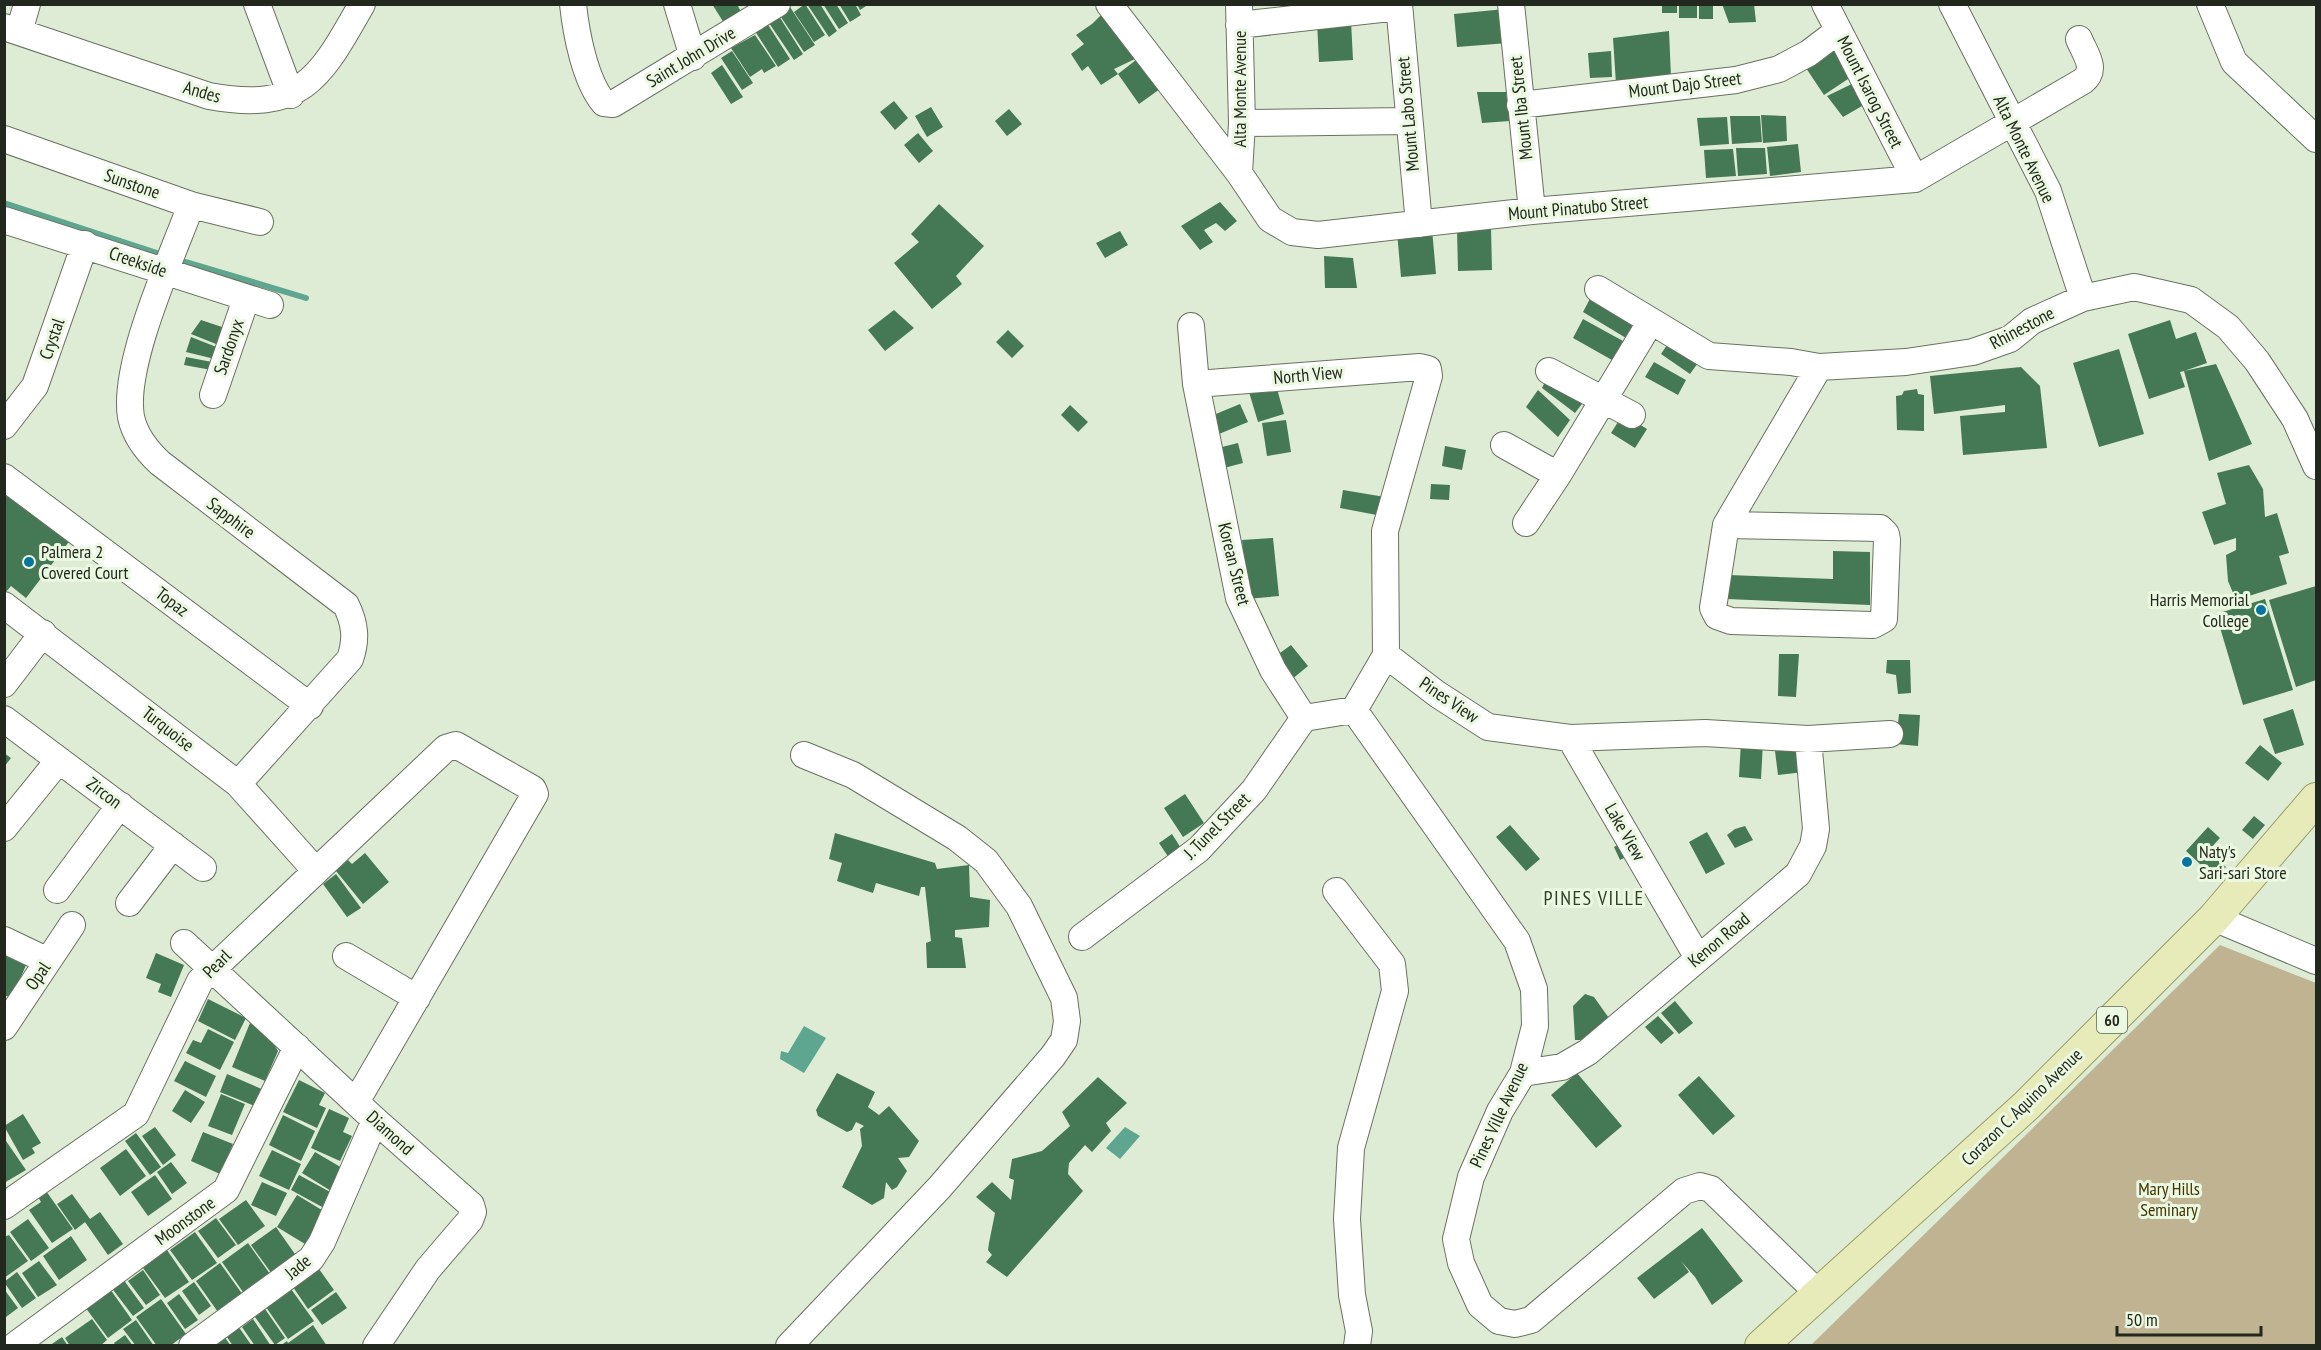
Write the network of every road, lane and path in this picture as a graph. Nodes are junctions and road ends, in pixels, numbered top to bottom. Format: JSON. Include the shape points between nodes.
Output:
{"nodes":[{"id":1,"x":27,"y":4,"type":"edge"},
{"id":2,"x":257,"y":4,"type":"edge"},
{"id":3,"x":362,"y":4,"type":"edge"},
{"id":4,"x":573,"y":4,"type":"edge"},
{"id":5,"x":677,"y":4,"type":"edge"},
{"id":6,"x":777,"y":4,"type":"edge"},
{"id":7,"x":1109,"y":4,"type":"edge"},
{"id":8,"x":1511,"y":4,"type":"edge"},
{"id":9,"x":1825,"y":4,"type":"edge"},
{"id":10,"x":1952,"y":4,"type":"edge"},
{"id":11,"x":2210,"y":4,"type":"edge"},
{"id":12,"x":1399,"y":6,"type":"edge"},
{"id":13,"x":1239,"y":15,"type":"edge"},
{"id":14,"x":12,"y":29,"type":"edge"},
{"id":15,"x":1839,"y":31,"type":"junction"},
{"id":16,"x":2079,"y":39,"type":"dead end"},
{"id":17,"x":693,"y":57,"type":"junction"},
{"id":18,"x":291,"y":95,"type":"junction"},
{"id":19,"x":1520,"y":105,"type":"junction"},
{"id":20,"x":1408,"y":121,"type":"junction"},
{"id":21,"x":1242,"y":123,"type":"junction"},
{"id":22,"x":2012,"y":124,"type":"junction"},
{"id":23,"x":4,"y":139,"type":"edge"},
{"id":24,"x":2316,"y":139,"type":"edge"},
{"id":25,"x":1239,"y":173,"type":"junction"},
{"id":26,"x":1915,"y":179,"type":"junction"},
{"id":27,"x":191,"y":205,"type":"junction"},
{"id":28,"x":1532,"y":211,"type":"junction"},
{"id":29,"x":260,"y":222,"type":"dead end"},
{"id":30,"x":6,"y":224,"type":"edge"},
{"id":31,"x":1419,"y":224,"type":"junction"},
{"id":32,"x":85,"y":244,"type":"junction"},
{"id":33,"x":167,"y":272,"type":"junction"},
{"id":34,"x":1598,"y":289,"type":"dead end"},
{"id":35,"x":2083,"y":298,"type":"junction"},
{"id":36,"x":258,"y":302,"type":"joint"},
{"id":37,"x":1651,"y":321,"type":"junction"},
{"id":38,"x":1191,"y":326,"type":"dead end"},
{"id":39,"x":1819,"y":367,"type":"junction"},
{"id":40,"x":1549,"y":371,"type":"dead end"},
{"id":41,"x":1196,"y":384,"type":"junction"},
{"id":42,"x":213,"y":395,"type":"dead end"},
{"id":43,"x":1602,"y":400,"type":"junction"},
{"id":44,"x":1632,"y":415,"type":"dead end"},
{"id":45,"x":4,"y":426,"type":"edge"},
{"id":46,"x":1504,"y":445,"type":"dead end"},
{"id":47,"x":2316,"y":466,"type":"edge"},
{"id":48,"x":1558,"y":475,"type":"junction"},
{"id":49,"x":4,"y":477,"type":"edge"},
{"id":50,"x":1526,"y":523,"type":"dead end"},
{"id":51,"x":1726,"y":525,"type":"junction"},
{"id":52,"x":4,"y":605,"type":"edge"},
{"id":53,"x":43,"y":633,"type":"junction"},
{"id":54,"x":1386,"y":655,"type":"junction"},
{"id":55,"x":4,"y":684,"type":"edge"},
{"id":56,"x":310,"y":706,"type":"junction"},
{"id":57,"x":1354,"y":710,"type":"junction"},
{"id":58,"x":4,"y":718,"type":"edge"},
{"id":59,"x":1304,"y":718,"type":"junction"},
{"id":60,"x":1890,"y":734,"type":"dead end"},
{"id":61,"x":1570,"y":738,"type":"junction"},
{"id":62,"x":1809,"y":739,"type":"junction"},
{"id":63,"x":804,"y":755,"type":"dead end"},
{"id":64,"x":59,"y":760,"type":"junction"},
{"id":65,"x":238,"y":784,"type":"junction"},
{"id":66,"x":2316,"y":799,"type":"edge"},
{"id":67,"x":120,"y":805,"type":"junction"},
{"id":68,"x":4,"y":828,"type":"edge"},
{"id":69,"x":173,"y":845,"type":"junction"},
{"id":70,"x":202,"y":868,"type":"dead end"},
{"id":71,"x":316,"y":871,"type":"junction"},
{"id":72,"x":57,"y":890,"type":"dead end"},
{"id":73,"x":1336,"y":891,"type":"dead end"},
{"id":74,"x":129,"y":903,"type":"dead end"},
{"id":75,"x":2214,"y":918,"type":"junction"},
{"id":76,"x":72,"y":925,"type":"dead end"},
{"id":77,"x":1082,"y":937,"type":"dead end"},
{"id":78,"x":4,"y":940,"type":"edge"},
{"id":79,"x":184,"y":943,"type":"dead end"},
{"id":80,"x":345,"y":956,"type":"dead end"},
{"id":81,"x":1698,"y":958,"type":"junction"},
{"id":82,"x":48,"y":961,"type":"junction"},
{"id":83,"x":2316,"y":961,"type":"edge"},
{"id":84,"x":211,"y":969,"type":"junction"},
{"id":85,"x":417,"y":998,"type":"junction"},
{"id":86,"x":4,"y":1027,"type":"edge"},
{"id":87,"x":297,"y":1047,"type":"junction"},
{"id":88,"x":1523,"y":1074,"type":"junction"},
{"id":89,"x":356,"y":1102,"type":"junction"},
{"id":90,"x":375,"y":1120,"type":"junction"},
{"id":91,"x":4,"y":1206,"type":"edge"},
{"id":92,"x":1819,"y":1294,"type":"junction"},
{"id":93,"x":14,"y":1346,"type":"edge"},
{"id":94,"x":192,"y":1346,"type":"edge"},
{"id":95,"x":376,"y":1346,"type":"edge"},
{"id":96,"x":789,"y":1346,"type":"edge"},
{"id":97,"x":1357,"y":1346,"type":"edge"},
{"id":98,"x":1761,"y":1346,"type":"edge"}],
"edges":[{"from":1,"to":14,"type":"street"},
{"from":2,"to":18,"type":"street"},
{"from":3,"to":18,"type":"street","name":"Andes","via":[[329,63]]},
{"from":4,"to":17,"type":"street","name":"Saint John Drive","via":[[576,34],[597,95],[604,104],[613,104]]},
{"from":5,"to":17,"type":"street"},
{"from":6,"to":17,"type":"street","name":"Saint John Drive"},
{"from":7,"to":25,"type":"street","name":"Mount Pinatubo Street"},
{"from":8,"to":19,"type":"street","name":"Mount Iba Street"},
{"from":9,"to":15,"type":"street","name":"Mount Isarog Street"},
{"from":10,"to":22,"type":"street","name":"Alta Monte Avenue"},
{"from":11,"to":24,"type":"street","via":[[2234,62]]},
{"from":12,"to":13,"type":"street"},
{"from":12,"to":20,"type":"street","name":"Mount Labo Street"},
{"from":13,"to":21,"type":"street","name":"Alta Monte Avenue"},
{"from":14,"to":18,"type":"street","name":"Andes","via":[[209,96],[259,101]]},
{"from":15,"to":19,"type":"street","name":"Mount Dajo Street","via":[[1779,69],[1736,80]]},
{"from":15,"to":26,"type":"street","name":"Mount Isarog Street"},
{"from":16,"to":22,"type":"street","name":"Mount Pinatubo Street","via":[[2092,68],[2090,75]]},
{"from":19,"to":28,"type":"street","name":"Mount Iba Street"},
{"from":20,"to":21,"type":"street"},
{"from":20,"to":31,"type":"street","name":"Mount Labo Street"},
{"from":21,"to":25,"type":"street","name":"Alta Monte Avenue"},
{"from":22,"to":26,"type":"street","name":"Mount Pinatubo Street"},
{"from":22,"to":35,"type":"street","name":"Alta Monte Avenue","via":[[2048,191]]},
{"from":23,"to":27,"type":"street","name":"Sunstone"},
{"from":25,"to":31,"type":"street","name":"Mount Pinatubo Street","via":[[1270,219],[1292,232],[1318,235]]},
{"from":26,"to":28,"type":"street","name":"Mount Pinatubo Street"},
{"from":27,"to":29,"type":"street","name":"Sunstone"},
{"from":27,"to":33,"type":"street","name":"Sapphire"},
{"from":28,"to":31,"type":"street","name":"Mount Pinatubo Street"},
{"from":30,"to":32,"type":"street","name":"Creekside"},
{"from":32,"to":33,"type":"street","name":"Creekside"},
{"from":32,"to":45,"type":"street","name":"Crystal","via":[[35,386]]},
{"from":33,"to":36,"type":"street","name":"Creekside"},
{"from":33,"to":56,"type":"street","name":"Sapphire","via":[[135,359],[131,417],[138,437],[160,463],[345,604],[352,617],[354,646],[350,658]]},
{"from":34,"to":37,"type":"street","name":"Rhinestone"},
{"from":35,"to":39,"type":"street","name":"Rhinestone","via":[[2032,321],[1996,346],[1906,362]]},
{"from":35,"to":47,"type":"street","name":"Rhinestone","via":[[2134,287],[2191,300],[2228,327],[2256,361],[2295,419]]},
{"from":36,"to":42,"type":"street","name":"Sardonyx"},
{"from":37,"to":39,"type":"street","name":"Rhinestone","via":[[1709,356]]},
{"from":37,"to":43,"type":"street"},
{"from":38,"to":41,"type":"street","name":"Korean Street"},
{"from":39,"to":51,"type":"street"},
{"from":40,"to":43,"type":"street"},
{"from":41,"to":54,"type":"street","name":"North View","via":[[1428,369],[1385,531]]},
{"from":41,"to":59,"type":"street","name":"Korean Street","via":[[1239,598],[1273,670]]},
{"from":43,"to":44,"type":"street"},
{"from":43,"to":48,"type":"street"},
{"from":46,"to":48,"type":"street"},
{"from":48,"to":50,"type":"street"},
{"from":49,"to":56,"type":"street","name":"Topaz"},
{"from":51,"to":51,"type":"street","via":[[1880,528],[1887,540],[1884,619],[1873,625],[1731,621],[1717,616],[1713,608]]},
{"from":52,"to":53,"type":"street","name":"Turquoise"},
{"from":53,"to":55,"type":"street"},
{"from":53,"to":65,"type":"street","name":"Turquoise"},
{"from":54,"to":57,"type":"street"},
{"from":54,"to":61,"type":"street","name":"Pines View","via":[[1488,727]]},
{"from":56,"to":65,"type":"street","name":"Sapphire"},
{"from":57,"to":59,"type":"street"},
{"from":57,"to":88,"type":"street","name":"Pines Ville Avenue","via":[[1517,941],[1534,989],[1535,1026]]},
{"from":58,"to":64,"type":"street","name":"Zircon"},
{"from":59,"to":77,"type":"street","name":"J. Tunel Street","via":[[1254,790],[1199,849]]},
{"from":60,"to":62,"type":"street","name":"Pines View"},
{"from":61,"to":62,"type":"street","name":"Pines View","via":[[1705,733]]},
{"from":61,"to":81,"type":"street","name":"Lake View"},
{"from":62,"to":81,"type":"street","name":"Kenon Road","via":[[1814,846],[1798,874]]},
{"from":63,"to":96,"type":"street","via":[[853,776],[957,838],[986,861],[1005,883],[1035,937],[1064,998],[1067,1021],[1064,1040],[1053,1056],[939,1188]]},
{"from":64,"to":67,"type":"street","name":"Zircon"},
{"from":64,"to":68,"type":"street"},
{"from":65,"to":71,"type":"street","name":"Turquoise"},
{"from":66,"to":75,"type":"main road","name":"Corazon C. Aquino Avenue","number":"60"},
{"from":67,"to":69,"type":"street","name":"Zircon"},
{"from":67,"to":72,"type":"street"},
{"from":69,"to":70,"type":"street","name":"Zircon"},
{"from":69,"to":74,"type":"street"},
{"from":71,"to":84,"type":"street","name":"Pearl"},
{"from":71,"to":85,"type":"street","name":"Pearl","via":[[446,748],[464,748],[533,789],[535,794]]},
{"from":73,"to":97,"type":"street","via":[[1392,964],[1395,991],[1351,1148],[1347,1219],[1352,1295],[1359,1331]]},
{"from":75,"to":83,"type":"street"},
{"from":75,"to":92,"type":"main road","name":"Corazon C. Aquino Avenue","number":"60","via":[[2027,1105]]},
{"from":76,"to":82,"type":"street","name":"Opal"},
{"from":78,"to":82,"type":"street"},
{"from":79,"to":84,"type":"street","name":"Diamond"},
{"from":80,"to":85,"type":"street"},
{"from":81,"to":88,"type":"street","name":"Kenon Road","via":[[1588,1052],[1562,1067]]},
{"from":82,"to":86,"type":"street","name":"Opal"},
{"from":84,"to":87,"type":"street","name":"Diamond"},
{"from":84,"to":91,"type":"street","name":"Pearl","via":[[189,1002],[136,1114]]},
{"from":85,"to":89,"type":"street"},
{"from":87,"to":89,"type":"street","name":"Diamond"},
{"from":87,"to":93,"type":"street","name":"Moonstone","via":[[226,1190]]},
{"from":88,"to":92,"type":"street","name":"Pines Ville Avenue","via":[[1500,1111],[1471,1177],[1456,1239],[1473,1294],[1499,1321],[1515,1324],[1531,1320],[1684,1191],[1700,1186],[1711,1190]]},
{"from":89,"to":90,"type":"street","name":"Diamond"},
{"from":90,"to":94,"type":"street","name":"Jade","via":[[311,1259]]},
{"from":90,"to":95,"type":"street","name":"Diamond","via":[[471,1205],[473,1212],[414,1287]]},
{"from":92,"to":98,"type":"main road","name":"Corazon C. Aquino Avenue","number":"60"}]}
